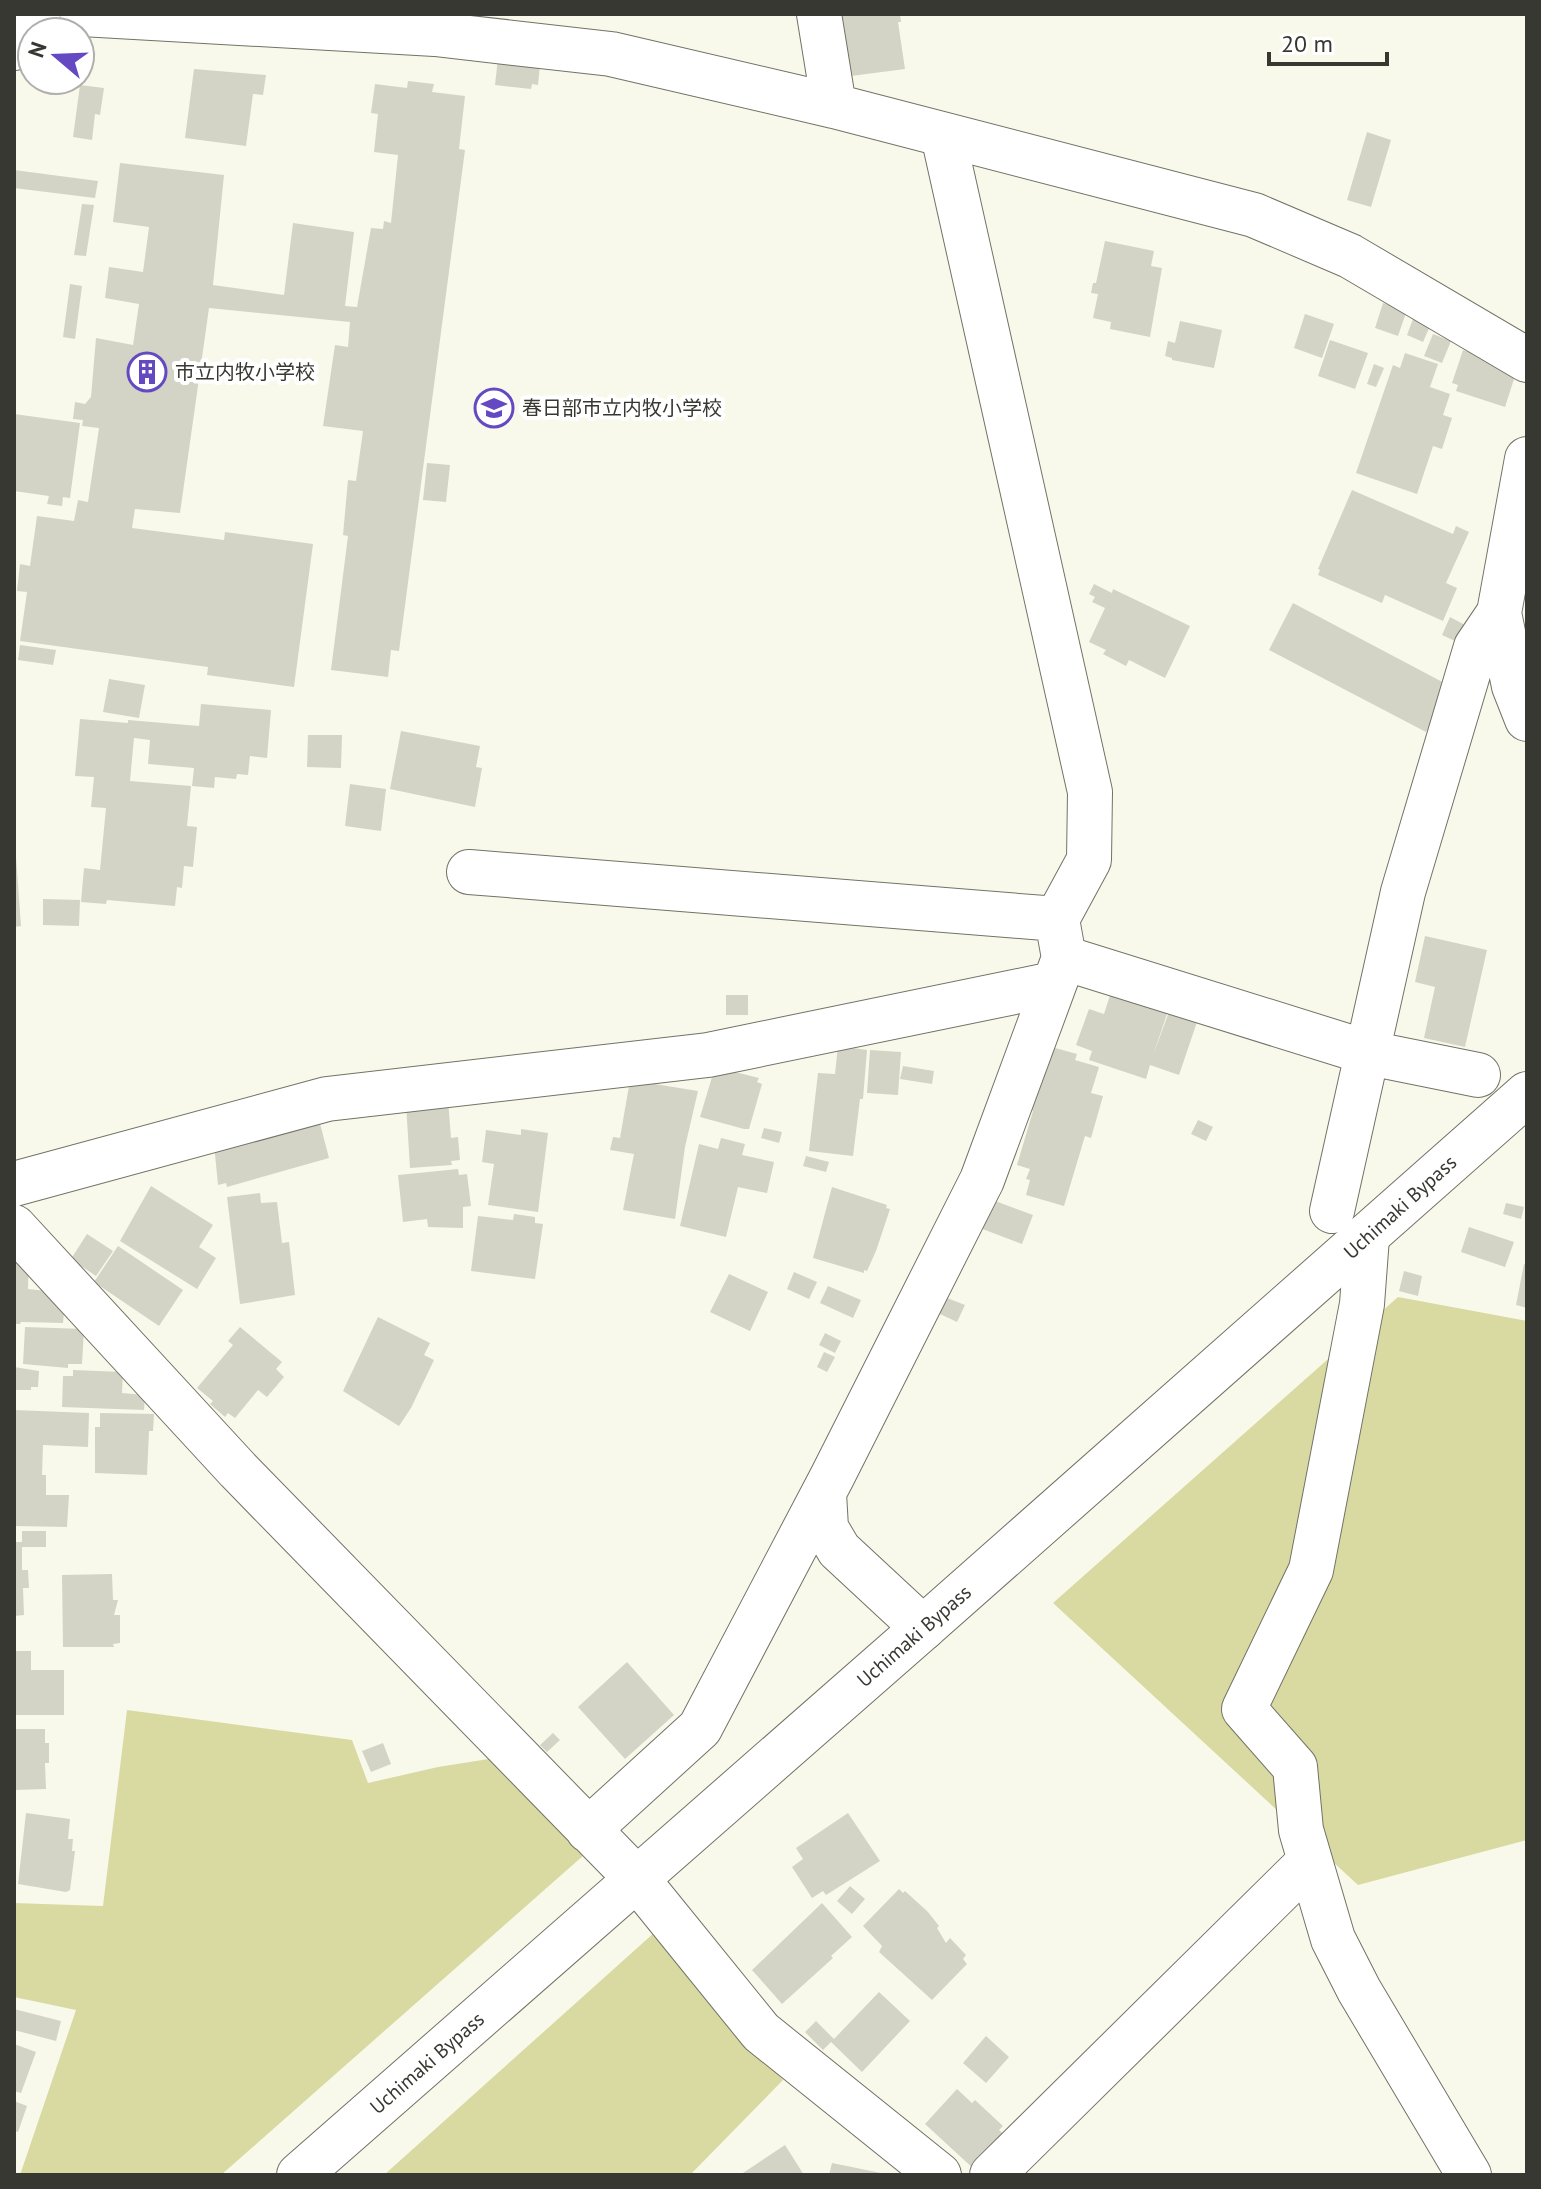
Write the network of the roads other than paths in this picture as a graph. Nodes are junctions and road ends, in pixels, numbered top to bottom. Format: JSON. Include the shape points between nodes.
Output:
{"nodes":[{"id":1,"x":38,"y":14,"type":"edge"},
{"id":2,"x":82,"y":14,"type":"edge"},
{"id":3,"x":819,"y":14,"type":"edge"},
{"id":4,"x":14,"y":48,"type":"edge"},
{"id":5,"x":834,"y":106,"type":"junction"},
{"id":6,"x":943,"y":135,"type":"junction"},
{"id":7,"x":1527,"y":360,"type":"edge"},
{"id":8,"x":1527,"y":459,"type":"edge"},
{"id":9,"x":1499,"y":613,"type":"junction"},
{"id":10,"x":1527,"y":719,"type":"edge"},
{"id":11,"x":469,"y":872,"type":"dead end"},
{"id":12,"x":1058,"y":954,"type":"junction"},
{"id":13,"x":1369,"y":1053,"type":"junction"},
{"id":14,"x":1478,"y":1075,"type":"dead end"},
{"id":15,"x":1527,"y":1094,"type":"edge"},
{"id":16,"x":14,"y":1184,"type":"edge"},
{"id":17,"x":1332,"y":1211,"type":"dead end"},
{"id":18,"x":14,"y":1227,"type":"edge"},
{"id":19,"x":1367,"y":1237,"type":"junction"},
{"id":20,"x":824,"y":1493,"type":"junction"},
{"id":21,"x":923,"y":1628,"type":"junction"},
{"id":22,"x":588,"y":1830,"type":"junction"},
{"id":23,"x":1310,"y":1861,"type":"junction"},
{"id":24,"x":637,"y":1879,"type":"junction"},
{"id":25,"x":299,"y":2175,"type":"edge"},
{"id":26,"x":939,"y":2175,"type":"edge"},
{"id":27,"x":992,"y":2175,"type":"edge"},
{"id":28,"x":1469,"y":2175,"type":"edge"}],
"edges":[{"from":1,"to":4,"type":"street"},
{"from":2,"to":5,"type":"street","via":[[435,34],[611,54]]},
{"from":3,"to":5,"type":"street"},
{"from":5,"to":6,"type":"street"},
{"from":6,"to":7,"type":"street","via":[[1254,215],[1350,256]]},
{"from":6,"to":12,"type":"street","via":[[1090,792],[1089,860]]},
{"from":8,"to":9,"type":"street"},
{"from":9,"to":10,"type":"street","via":[[1514,686]]},
{"from":9,"to":13,"type":"street","via":[[1476,647],[1448,737],[1403,892]]},
{"from":11,"to":12,"type":"street"},
{"from":12,"to":13,"type":"street"},
{"from":12,"to":16,"type":"street","via":[[708,1055],[327,1099]]},
{"from":12,"to":20,"type":"street","via":[[982,1180]]},
{"from":13,"to":14,"type":"street"},
{"from":13,"to":17,"type":"street"},
{"from":15,"to":19,"type":"street","name":"Uchimaki Bypass"},
{"from":18,"to":22,"type":"street","via":[[238,1470]]},
{"from":19,"to":21,"type":"street","name":"Uchimaki Bypass"},
{"from":19,"to":23,"type":"street","via":[[1362,1304],[1311,1570],[1244,1709],[1295,1767],[1301,1830]]},
{"from":20,"to":21,"type":"street","via":[[826,1528],[839,1550]]},
{"from":20,"to":22,"type":"street","via":[[700,1728]]},
{"from":21,"to":24,"type":"street","name":"Uchimaki Bypass"},
{"from":22,"to":24,"type":"street"},
{"from":23,"to":27,"type":"street"},
{"from":23,"to":28,"type":"street","via":[[1333,1939]]},
{"from":24,"to":25,"type":"street","name":"Uchimaki Bypass"},
{"from":24,"to":26,"type":"street","via":[[761,2032]]}]}
